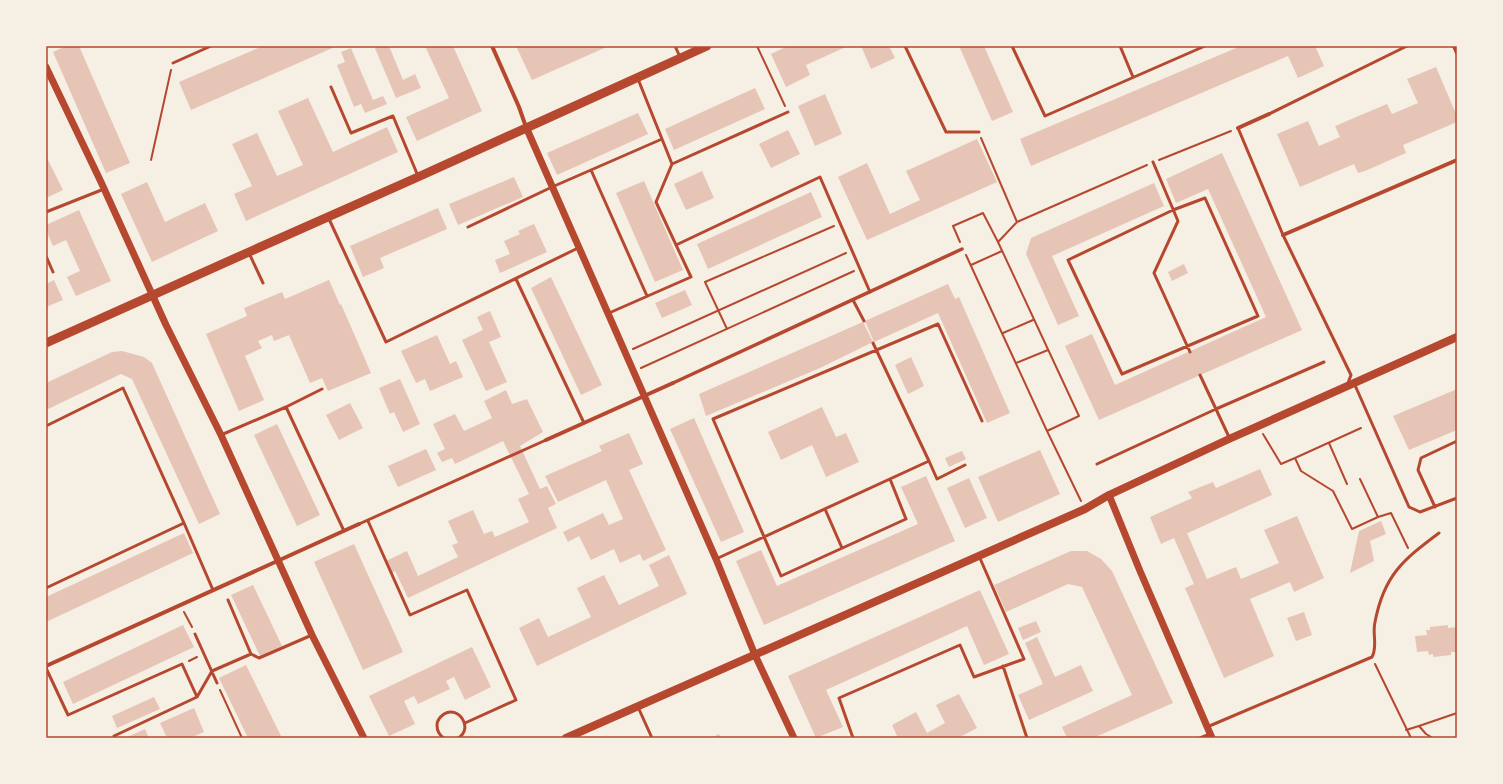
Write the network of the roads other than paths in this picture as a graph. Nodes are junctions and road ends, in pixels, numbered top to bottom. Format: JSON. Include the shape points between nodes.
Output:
{"nodes":[{"id":1,"x":211,"y":46,"type":"edge"},
{"id":2,"x":492,"y":46,"type":"edge"},
{"id":3,"x":675,"y":46,"type":"edge"},
{"id":4,"x":707,"y":46,"type":"edge"},
{"id":5,"x":905,"y":46,"type":"edge"},
{"id":6,"x":1012,"y":46,"type":"edge"},
{"id":7,"x":1120,"y":46,"type":"edge"},
{"id":8,"x":1205,"y":46,"type":"edge"},
{"id":9,"x":1396,"y":46,"type":"edge"},
{"id":10,"x":1407,"y":46,"type":"edge"},
{"id":11,"x":1454,"y":46,"type":"edge"},
{"id":12,"x":1398,"y":50,"type":"junction"},
{"id":13,"x":1457,"y":53,"type":"edge"},
{"id":14,"x":680,"y":58,"type":"junction"},
{"id":15,"x":173,"y":63,"type":"road end"},
{"id":16,"x":46,"y":67,"type":"edge"},
{"id":17,"x":1133,"y":77,"type":"junction"},
{"id":18,"x":637,"y":78,"type":"junction"},
{"id":19,"x":331,"y":87,"type":"dead end"},
{"id":20,"x":788,"y":112,"type":"road end"},
{"id":21,"x":1269,"y":114,"type":"joint"},
{"id":22,"x":526,"y":127,"type":"junction"},
{"id":23,"x":1238,"y":128,"type":"joint"},
{"id":24,"x":978,"y":132,"type":"road end"},
{"id":25,"x":662,"y":139,"type":"junction"},
{"id":26,"x":1457,"y":160,"type":"edge"},
{"id":27,"x":1153,"y":162,"type":"road end"},
{"id":28,"x":672,"y":164,"type":"junction"},
{"id":29,"x":591,"y":170,"type":"junction"},
{"id":30,"x":418,"y":177,"type":"junction"},
{"id":31,"x":552,"y":187,"type":"junction"},
{"id":32,"x":104,"y":189,"type":"junction"},
{"id":33,"x":1173,"y":210,"type":"junction"},
{"id":34,"x":46,"y":212,"type":"edge"},
{"id":35,"x":328,"y":217,"type":"junction"},
{"id":36,"x":468,"y":227,"type":"dead end"},
{"id":37,"x":1283,"y":235,"type":"junction"},
{"id":38,"x":676,"y":245,"type":"junction"},
{"id":39,"x":578,"y":248,"type":"junction"},
{"id":40,"x":962,"y":249,"type":"road end"},
{"id":41,"x":249,"y":252,"type":"junction"},
{"id":42,"x":46,"y":256,"type":"edge"},
{"id":43,"x":53,"y":272,"type":"dead end"},
{"id":44,"x":516,"y":278,"type":"junction"},
{"id":45,"x":263,"y":284,"type":"dead end"},
{"id":46,"x":870,"y":292,"type":"junction"},
{"id":47,"x":153,"y":295,"type":"junction"},
{"id":48,"x":647,"y":296,"type":"junction"},
{"id":49,"x":853,"y":300,"type":"junction"},
{"id":50,"x":609,"y":313,"type":"junction"},
{"id":51,"x":864,"y":321,"type":"dead end"},
{"id":52,"x":1457,"y":337,"type":"edge"},
{"id":53,"x":873,"y":342,"type":"dead end"},
{"id":54,"x":46,"y":344,"type":"edge"},
{"id":55,"x":1187,"y":345,"type":"junction"},
{"id":56,"x":876,"y":349,"type":"junction"},
{"id":57,"x":1190,"y":352,"type":"dead end"},
{"id":58,"x":1324,"y":362,"type":"dead end"},
{"id":59,"x":1200,"y":375,"type":"dead end"},
{"id":60,"x":674,"y":383,"type":"joint"},
{"id":61,"x":1350,"y":385,"type":"junction"},
{"id":62,"x":322,"y":389,"type":"dead end"},
{"id":63,"x":646,"y":396,"type":"junction"},
{"id":64,"x":286,"y":407,"type":"junction"},
{"id":65,"x":1216,"y":409,"type":"junction"},
{"id":66,"x":982,"y":422,"type":"dead end"},
{"id":67,"x":584,"y":423,"type":"junction"},
{"id":68,"x":46,"y":424,"type":"edge"},
{"id":69,"x":221,"y":435,"type":"junction"},
{"id":70,"x":1229,"y":439,"type":"junction"},
{"id":71,"x":546,"y":440,"type":"joint"},
{"id":72,"x":1457,"y":441,"type":"edge"},
{"id":73,"x":929,"y":461,"type":"junction"},
{"id":74,"x":1097,"y":464,"type":"dead end"},
{"id":75,"x":965,"y":465,"type":"dead end"},
{"id":76,"x":890,"y":479,"type":"junction"},
{"id":77,"x":1109,"y":495,"type":"junction"},
{"id":78,"x":1457,"y":498,"type":"edge"},
{"id":79,"x":1435,"y":507,"type":"junction"},
{"id":80,"x":825,"y":509,"type":"junction"},
{"id":81,"x":368,"y":521,"type":"junction"},
{"id":82,"x":184,"y":524,"type":"junction"},
{"id":83,"x":359,"y":524,"type":"joint"},
{"id":84,"x":344,"y":531,"type":"junction"},
{"id":85,"x":1439,"y":533,"type":"dead end"},
{"id":86,"x":764,"y":537,"type":"junction"},
{"id":87,"x":842,"y":548,"type":"junction"},
{"id":88,"x":979,"y":556,"type":"junction"},
{"id":89,"x":716,"y":559,"type":"junction"},
{"id":90,"x":278,"y":561,"type":"junction"},
{"id":91,"x":46,"y":588,"type":"edge"},
{"id":92,"x":213,"y":590,"type":"junction"},
{"id":93,"x":228,"y":600,"type":"dead end"},
{"id":94,"x":195,"y":634,"type":"road end"},
{"id":95,"x":312,"y":635,"type":"junction"},
{"id":96,"x":251,"y":654,"type":"junction"},
{"id":97,"x":754,"y":655,"type":"junction"},
{"id":98,"x":1003,"y":666,"type":"junction"},
{"id":99,"x":46,"y":667,"type":"edge"},
{"id":100,"x":212,"y":671,"type":"junction"},
{"id":101,"x":217,"y":683,"type":"road end"},
{"id":102,"x":198,"y":697,"type":"junction"},
{"id":103,"x":638,"y":706,"type":"junction"},
{"id":104,"x":465,"y":722,"type":"junction"},
{"id":105,"x":1210,"y":733,"type":"edge"},
{"id":106,"x":114,"y":736,"type":"dead end"},
{"id":107,"x":364,"y":738,"type":"edge"},
{"id":108,"x":444,"y":738,"type":"edge"},
{"id":109,"x":458,"y":738,"type":"edge"},
{"id":110,"x":566,"y":738,"type":"edge"},
{"id":111,"x":652,"y":738,"type":"edge"},
{"id":112,"x":794,"y":738,"type":"edge"},
{"id":113,"x":853,"y":738,"type":"edge"},
{"id":114,"x":1027,"y":738,"type":"edge"},
{"id":115,"x":1200,"y":738,"type":"edge"}],
"edges":[{"from":1,"to":15,"type":"lane"},
{"from":2,"to":22,"type":"street"},
{"from":3,"to":14,"type":"lane"},
{"from":4,"to":14,"type":"main road"},
{"from":5,"to":24,"type":"lane","via":[[946,132]]},
{"from":6,"to":17,"type":"lane","via":[[1045,116]]},
{"from":7,"to":17,"type":"lane"},
{"from":8,"to":17,"type":"lane"},
{"from":9,"to":12,"type":"lane"},
{"from":10,"to":12,"type":"lane"},
{"from":11,"to":13,"type":"street"},
{"from":12,"to":21,"type":"lane"},
{"from":14,"to":18,"type":"main road"},
{"from":16,"to":32,"type":"street"},
{"from":18,"to":22,"type":"main road"},
{"from":18,"to":25,"type":"lane"},
{"from":19,"to":30,"type":"lane","via":[[352,134],[393,116]]},
{"from":20,"to":28,"type":"lane"},
{"from":21,"to":23,"type":"street"},
{"from":22,"to":30,"type":"main road"},
{"from":22,"to":31,"type":"street"},
{"from":23,"to":37,"type":"lane"},
{"from":25,"to":28,"type":"lane"},
{"from":25,"to":29,"type":"lane"},
{"from":26,"to":37,"type":"street"},
{"from":27,"to":33,"type":"lane"},
{"from":28,"to":38,"type":"lane","via":[[656,202]]},
{"from":29,"to":31,"type":"lane"},
{"from":29,"to":48,"type":"lane"},
{"from":30,"to":35,"type":"main road"},
{"from":31,"to":36,"type":"lane"},
{"from":31,"to":39,"type":"street"},
{"from":32,"to":34,"type":"lane"},
{"from":32,"to":47,"type":"street"},
{"from":33,"to":55,"type":"lane","via":[[1178,221],[1154,273]]},
{"from":33,"to":55,"type":"lane","via":[[1205,198],[1258,316]]},
{"from":33,"to":55,"type":"lane","via":[[1068,260],[1122,374]]},
{"from":35,"to":41,"type":"main road"},
{"from":35,"to":44,"type":"lane","via":[[386,342]]},
{"from":37,"to":61,"type":"lane","via":[[1351,375]]},
{"from":38,"to":46,"type":"lane","via":[[820,178]]},
{"from":38,"to":48,"type":"lane","via":[[691,277]]},
{"from":39,"to":44,"type":"lane"},
{"from":39,"to":50,"type":"street"},
{"from":40,"to":46,"type":"street"},
{"from":41,"to":45,"type":"lane"},
{"from":41,"to":47,"type":"main road"},
{"from":42,"to":43,"type":"lane"},
{"from":44,"to":67,"type":"lane"},
{"from":46,"to":49,"type":"street"},
{"from":47,"to":54,"type":"main road"},
{"from":47,"to":69,"type":"street"},
{"from":48,"to":50,"type":"lane"},
{"from":49,"to":51,"type":"lane"},
{"from":49,"to":60,"type":"street"},
{"from":50,"to":63,"type":"street"},
{"from":52,"to":61,"type":"main road"},
{"from":53,"to":56,"type":"lane"},
{"from":55,"to":57,"type":"lane"},
{"from":56,"to":66,"type":"lane","via":[[938,324]]},
{"from":56,"to":73,"type":"lane"},
{"from":56,"to":86,"type":"lane","via":[[713,419]]},
{"from":58,"to":65,"type":"lane"},
{"from":59,"to":65,"type":"lane"},
{"from":60,"to":63,"type":"street"},
{"from":61,"to":70,"type":"main road"},
{"from":61,"to":79,"type":"lane","via":[[1409,506],[1420,512]]},
{"from":62,"to":64,"type":"lane"},
{"from":63,"to":67,"type":"street"},
{"from":63,"to":89,"type":"street"},
{"from":64,"to":69,"type":"lane"},
{"from":64,"to":84,"type":"lane"},
{"from":65,"to":70,"type":"lane"},
{"from":65,"to":74,"type":"lane"},
{"from":67,"to":71,"type":"street"},
{"from":68,"to":82,"type":"lane","via":[[123,388]]},
{"from":69,"to":90,"type":"street"},
{"from":70,"to":77,"type":"main road"},
{"from":71,"to":81,"type":"lane"},
{"from":72,"to":79,"type":"lane","via":[[1421,458],[1418,470]]},
{"from":73,"to":75,"type":"lane","via":[[937,478]]},
{"from":73,"to":76,"type":"lane"},
{"from":76,"to":80,"type":"lane"},
{"from":76,"to":87,"type":"lane","via":[[906,519]]},
{"from":77,"to":88,"type":"main road","via":[[1086,509]]},
{"from":77,"to":105,"type":"street"},
{"from":78,"to":79,"type":"lane"},
{"from":80,"to":86,"type":"lane"},
{"from":80,"to":87,"type":"lane"},
{"from":81,"to":83,"type":"lane"},
{"from":81,"to":104,"type":"lane","via":[[410,616],[467,590],[516,700]]},
{"from":82,"to":91,"type":"lane"},
{"from":82,"to":92,"type":"lane"},
{"from":83,"to":84,"type":"street"},
{"from":84,"to":90,"type":"street"},
{"from":85,"to":105,"type":"lane","via":[[1411,554],[1392,574],[1381,595],[1374,624],[1375,651],[1372,657]]},
{"from":86,"to":87,"type":"lane","via":[[781,576]]},
{"from":86,"to":89,"type":"lane"},
{"from":88,"to":97,"type":"main road"},
{"from":88,"to":98,"type":"lane","via":[[1024,659]]},
{"from":89,"to":97,"type":"street"},
{"from":90,"to":92,"type":"street"},
{"from":90,"to":95,"type":"street"},
{"from":92,"to":99,"type":"street"},
{"from":93,"to":96,"type":"lane"},
{"from":94,"to":100,"type":"lane"},
{"from":95,"to":96,"type":"lane","via":[[259,658]]},
{"from":95,"to":107,"type":"street"},
{"from":96,"to":100,"type":"lane"},
{"from":97,"to":103,"type":"main road"},
{"from":97,"to":112,"type":"street"},
{"from":98,"to":113,"type":"lane","via":[[974,677],[960,645],[839,698]]},
{"from":98,"to":114,"type":"lane"},
{"from":99,"to":102,"type":"lane","via":[[68,715],[182,664]]},
{"from":100,"to":101,"type":"lane"},
{"from":100,"to":102,"type":"lane"},
{"from":102,"to":106,"type":"lane"},
{"from":103,"to":110,"type":"main road"},
{"from":103,"to":111,"type":"lane"},
{"from":104,"to":108,"type":"lane","via":[[455,712],[441,716],[437,722],[437,729]]},
{"from":104,"to":109,"type":"lane","via":[[465,730]]},
{"from":105,"to":115,"type":"lane"}]}
